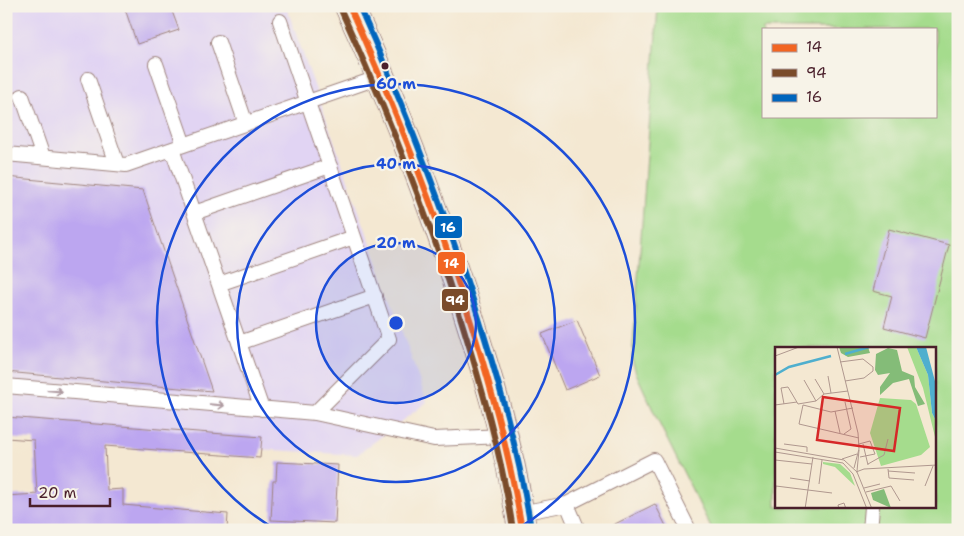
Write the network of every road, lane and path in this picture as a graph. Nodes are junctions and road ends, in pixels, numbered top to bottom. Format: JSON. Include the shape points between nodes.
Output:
{"nodes":[{"id":1,"x":349,"y":6,"type":"edge"},
{"id":2,"x":280,"y":21,"type":"dead end"},
{"id":3,"x":218,"y":42,"type":"dead end"},
{"id":4,"x":156,"y":64,"type":"dead end"},
{"id":5,"x":380,"y":77,"type":"junction"},
{"id":6,"x":88,"y":79,"type":"dead end"},
{"id":7,"x":22,"y":96,"type":"dead end"},
{"id":8,"x":308,"y":102,"type":"junction"},
{"id":9,"x":246,"y":124,"type":"junction"},
{"id":10,"x":178,"y":147,"type":"junction"},
{"id":11,"x":6,"y":154,"type":"edge"},
{"id":12,"x":43,"y":157,"type":"junction"},
{"id":13,"x":117,"y":164,"type":"junction"},
{"id":14,"x":330,"y":166,"type":"junction"},
{"id":15,"x":194,"y":213,"type":"junction"},
{"id":16,"x":354,"y":237,"type":"junction"},
{"id":17,"x":219,"y":284,"type":"junction"},
{"id":18,"x":375,"y":296,"type":"junction"},
{"id":19,"x":239,"y":343,"type":"junction"},
{"id":20,"x":6,"y":386,"type":"edge"},
{"id":21,"x":262,"y":409,"type":"junction"},
{"id":22,"x":316,"y":414,"type":"junction"},
{"id":23,"x":504,"y":436,"type":"junction"},
{"id":24,"x":566,"y":504,"type":"junction"},
{"id":25,"x":872,"y":508,"type":"edge"},
{"id":26,"x":521,"y":521,"type":"edge"},
{"id":27,"x":578,"y":530,"type":"edge"},
{"id":28,"x":689,"y":530,"type":"edge"},
{"id":29,"x":870,"y":530,"type":"edge"}],
"edges":[{"from":1,"to":5,"type":"street"},
{"from":2,"to":8,"type":"lane"},
{"from":3,"to":9,"type":"lane"},
{"from":4,"to":10,"type":"lane"},
{"from":5,"to":8,"type":"lane"},
{"from":5,"to":23,"type":"street","via":[[448,254],[488,374]]},
{"from":6,"to":13,"type":"lane"},
{"from":7,"to":12,"type":"lane"},
{"from":8,"to":9,"type":"lane"},
{"from":8,"to":14,"type":"lane"},
{"from":9,"to":10,"type":"lane"},
{"from":10,"to":13,"type":"lane","via":[[126,165]]},
{"from":10,"to":15,"type":"lane"},
{"from":11,"to":12,"type":"lane"},
{"from":12,"to":13,"type":"lane"},
{"from":14,"to":15,"type":"lane"},
{"from":14,"to":16,"type":"lane"},
{"from":15,"to":17,"type":"lane"},
{"from":16,"to":17,"type":"lane"},
{"from":16,"to":18,"type":"lane"},
{"from":17,"to":19,"type":"lane"},
{"from":18,"to":19,"type":"lane"},
{"from":18,"to":22,"type":"lane","via":[[389,339]]},
{"from":19,"to":21,"type":"lane"},
{"from":20,"to":21,"type":"lane","one_way":true},
{"from":21,"to":22,"type":"lane"},
{"from":22,"to":23,"type":"lane","via":[[434,439]]},
{"from":23,"to":26,"type":"street"},
{"from":24,"to":26,"type":"lane"},
{"from":24,"to":27,"type":"lane"},
{"from":24,"to":28,"type":"lane","via":[[654,460]]},
{"from":25,"to":29,"type":"lane"}]}
